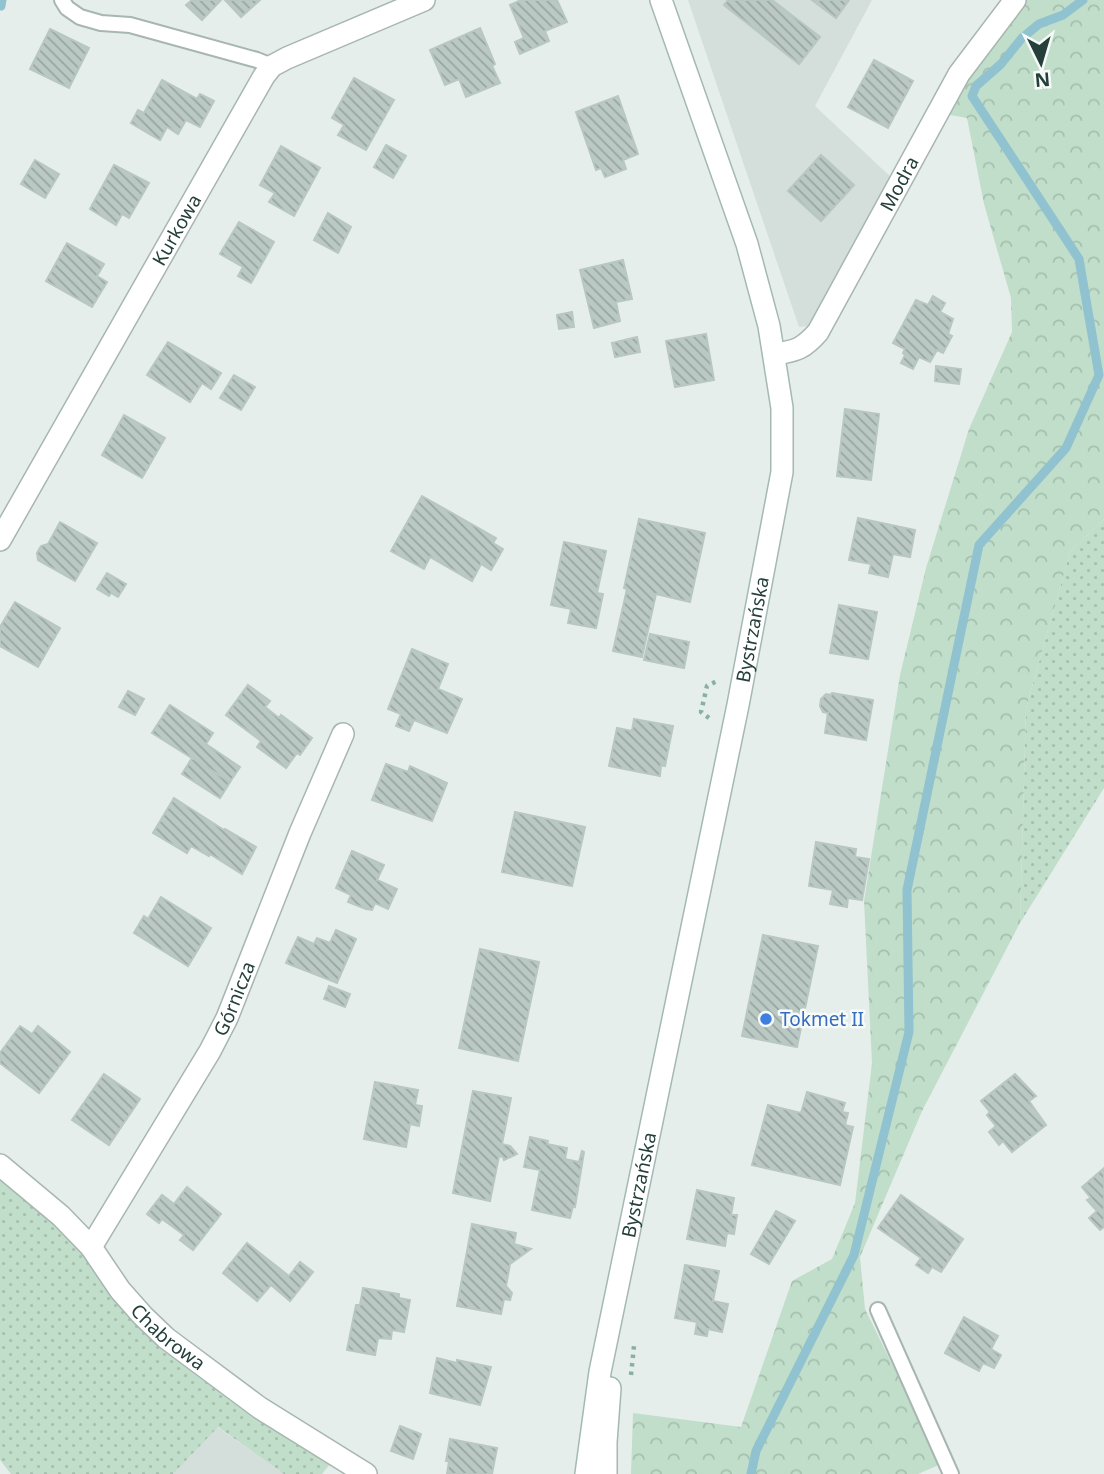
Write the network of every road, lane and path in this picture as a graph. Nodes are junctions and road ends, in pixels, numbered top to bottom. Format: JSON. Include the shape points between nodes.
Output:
{"nodes":[{"id":1,"x":62,"y":0,"type":"edge"},
{"id":2,"x":424,"y":0,"type":"edge"},
{"id":3,"x":661,"y":0,"type":"edge"},
{"id":4,"x":1015,"y":0,"type":"edge"},
{"id":5,"x":272,"y":66,"type":"junction"},
{"id":6,"x":775,"y":354,"type":"junction"},
{"id":7,"x":0,"y":540,"type":"edge"},
{"id":8,"x":723,"y":677,"type":"dead end"},
{"id":9,"x":712,"y":726,"type":"dead end"},
{"id":10,"x":343,"y":734,"type":"dead end"},
{"id":11,"x":0,"y":1166,"type":"edge"},
{"id":12,"x":91,"y":1247,"type":"junction"},
{"id":13,"x":622,"y":1267,"type":"junction"},
{"id":14,"x":878,"y":1310,"type":"dead end"},
{"id":15,"x":366,"y":1474,"type":"edge"},
{"id":16,"x":586,"y":1474,"type":"edge"},
{"id":17,"x":606,"y":1474,"type":"edge"},
{"id":18,"x":951,"y":1474,"type":"edge"}],
"edges":[{"from":1,"to":5,"type":"lane","via":[[80,17],[130,25]]},
{"from":2,"to":5,"type":"street"},
{"from":3,"to":6,"type":"street","name":"Bystrzańska","via":[[747,244]]},
{"from":4,"to":6,"type":"street","name":"Modra","via":[[959,74],[818,332],[806,346]]},
{"from":5,"to":7,"type":"street","name":"Kurkowa"},
{"from":6,"to":13,"type":"street","name":"Bystrzańska","via":[[783,436],[778,501]]},
{"from":8,"to":9,"type":"path","via":[[708,686],[701,712]]},
{"from":10,"to":12,"type":"street","name":"Górnicza","via":[[227,1018]]},
{"from":11,"to":12,"type":"street","name":"Chabrowa"},
{"from":12,"to":15,"type":"street","name":"Chabrowa","via":[[120,1290],[166,1338],[260,1408]]},
{"from":13,"to":16,"type":"street","name":"Bystrzańska","via":[[600,1371]]},
{"from":13,"to":17,"type":"street","name":"Bystrzańska"},
{"from":14,"to":18,"type":"lane"}]}
